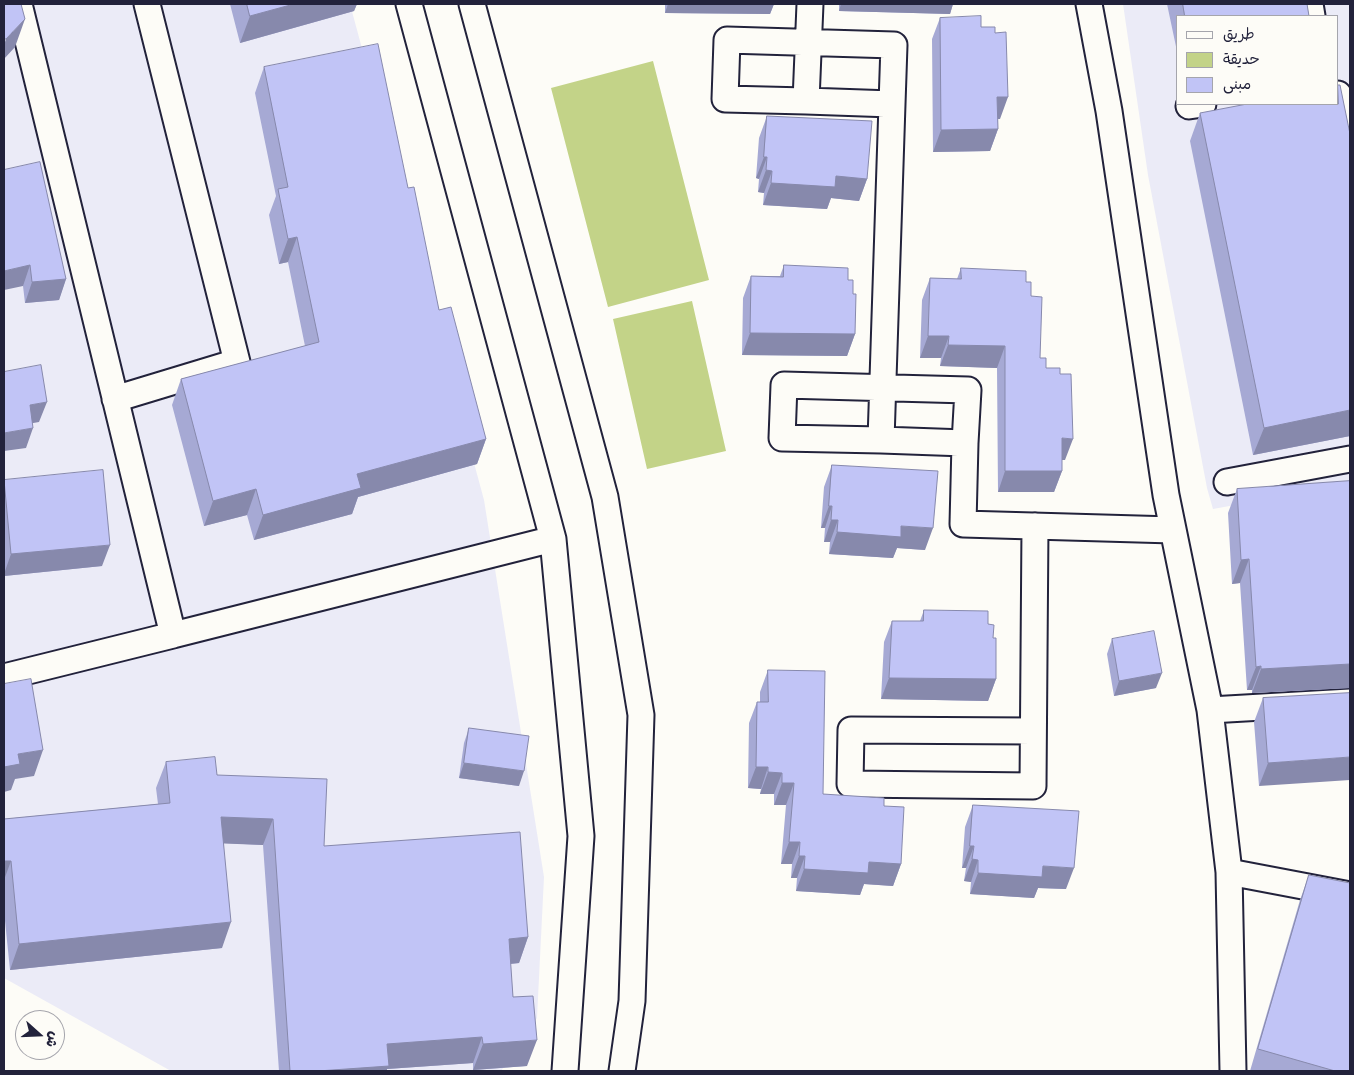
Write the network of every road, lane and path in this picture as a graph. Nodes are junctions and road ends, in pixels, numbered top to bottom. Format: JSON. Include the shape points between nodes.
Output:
{"nodes":[{"id":1,"x":21,"y":4,"type":"edge"},
{"id":2,"x":146,"y":4,"type":"edge"},
{"id":3,"x":408,"y":4,"type":"edge"},
{"id":4,"x":472,"y":4,"type":"edge"},
{"id":5,"x":810,"y":4,"type":"edge"},
{"id":6,"x":1089,"y":4,"type":"edge"},
{"id":7,"x":808,"y":42,"type":"junction"},
{"id":8,"x":1339,"y":95,"type":"edge"},
{"id":9,"x":806,"y":102,"type":"junction"},
{"id":10,"x":892,"y":104,"type":"junction"},
{"id":11,"x":1350,"y":132,"type":"edge"},
{"id":12,"x":883,"y":388,"type":"junction"},
{"id":13,"x":116,"y":399,"type":"junction"},
{"id":14,"x":881,"y":440,"type":"junction"},
{"id":15,"x":966,"y":443,"type":"junction"},
{"id":16,"x":1350,"y":458,"type":"edge"},
{"id":17,"x":1227,"y":482,"type":"dead end"},
{"id":18,"x":1036,"y":526,"type":"junction"},
{"id":19,"x":1173,"y":530,"type":"junction"},
{"id":20,"x":553,"y":540,"type":"junction"},
{"id":21,"x":173,"y":635,"type":"junction"},
{"id":22,"x":4,"y":677,"type":"edge"},
{"id":23,"x":1350,"y":702,"type":"edge"},
{"id":24,"x":1210,"y":710,"type":"junction"},
{"id":25,"x":1033,"y":731,"type":"junction"},
{"id":26,"x":1229,"y":872,"type":"junction"},
{"id":27,"x":1350,"y":895,"type":"edge"},
{"id":28,"x":565,"y":1071,"type":"edge"},
{"id":29,"x":622,"y":1071,"type":"edge"},
{"id":30,"x":1233,"y":1071,"type":"edge"}],
"edges":[{"from":1,"to":13,"type":"street"},
{"from":2,"to":13,"type":"street","via":[[237,362]]},
{"from":3,"to":20,"type":"street"},
{"from":4,"to":29,"type":"street","via":[[606,497],[641,715],[632,1001]]},
{"from":5,"to":7,"type":"street"},
{"from":6,"to":19,"type":"street","via":[[1109,111]]},
{"from":7,"to":9,"type":"street"},
{"from":7,"to":9,"type":"street","via":[[727,40],[724,99]]},
{"from":7,"to":10,"type":"street","via":[[894,45]]},
{"from":8,"to":11,"type":"street","via":[[1345,104]]},
{"from":9,"to":10,"type":"street"},
{"from":10,"to":12,"type":"street"},
{"from":12,"to":14,"type":"street"},
{"from":12,"to":14,"type":"street","via":[[784,385],[782,438]]},
{"from":12,"to":15,"type":"street","via":[[968,390]]},
{"from":13,"to":21,"type":"street"},
{"from":14,"to":15,"type":"street"},
{"from":15,"to":18,"type":"street","via":[[963,524]]},
{"from":16,"to":17,"type":"street"},
{"from":18,"to":19,"type":"street"},
{"from":18,"to":25,"type":"street"},
{"from":19,"to":24,"type":"street"},
{"from":20,"to":21,"type":"street"},
{"from":20,"to":28,"type":"street","via":[[580,836]]},
{"from":21,"to":22,"type":"street"},
{"from":23,"to":24,"type":"street"},
{"from":24,"to":26,"type":"street"},
{"from":25,"to":25,"type":"street","via":[[1032,786],[850,784],[851,730]]},
{"from":26,"to":27,"type":"street"},
{"from":26,"to":30,"type":"street"}]}
